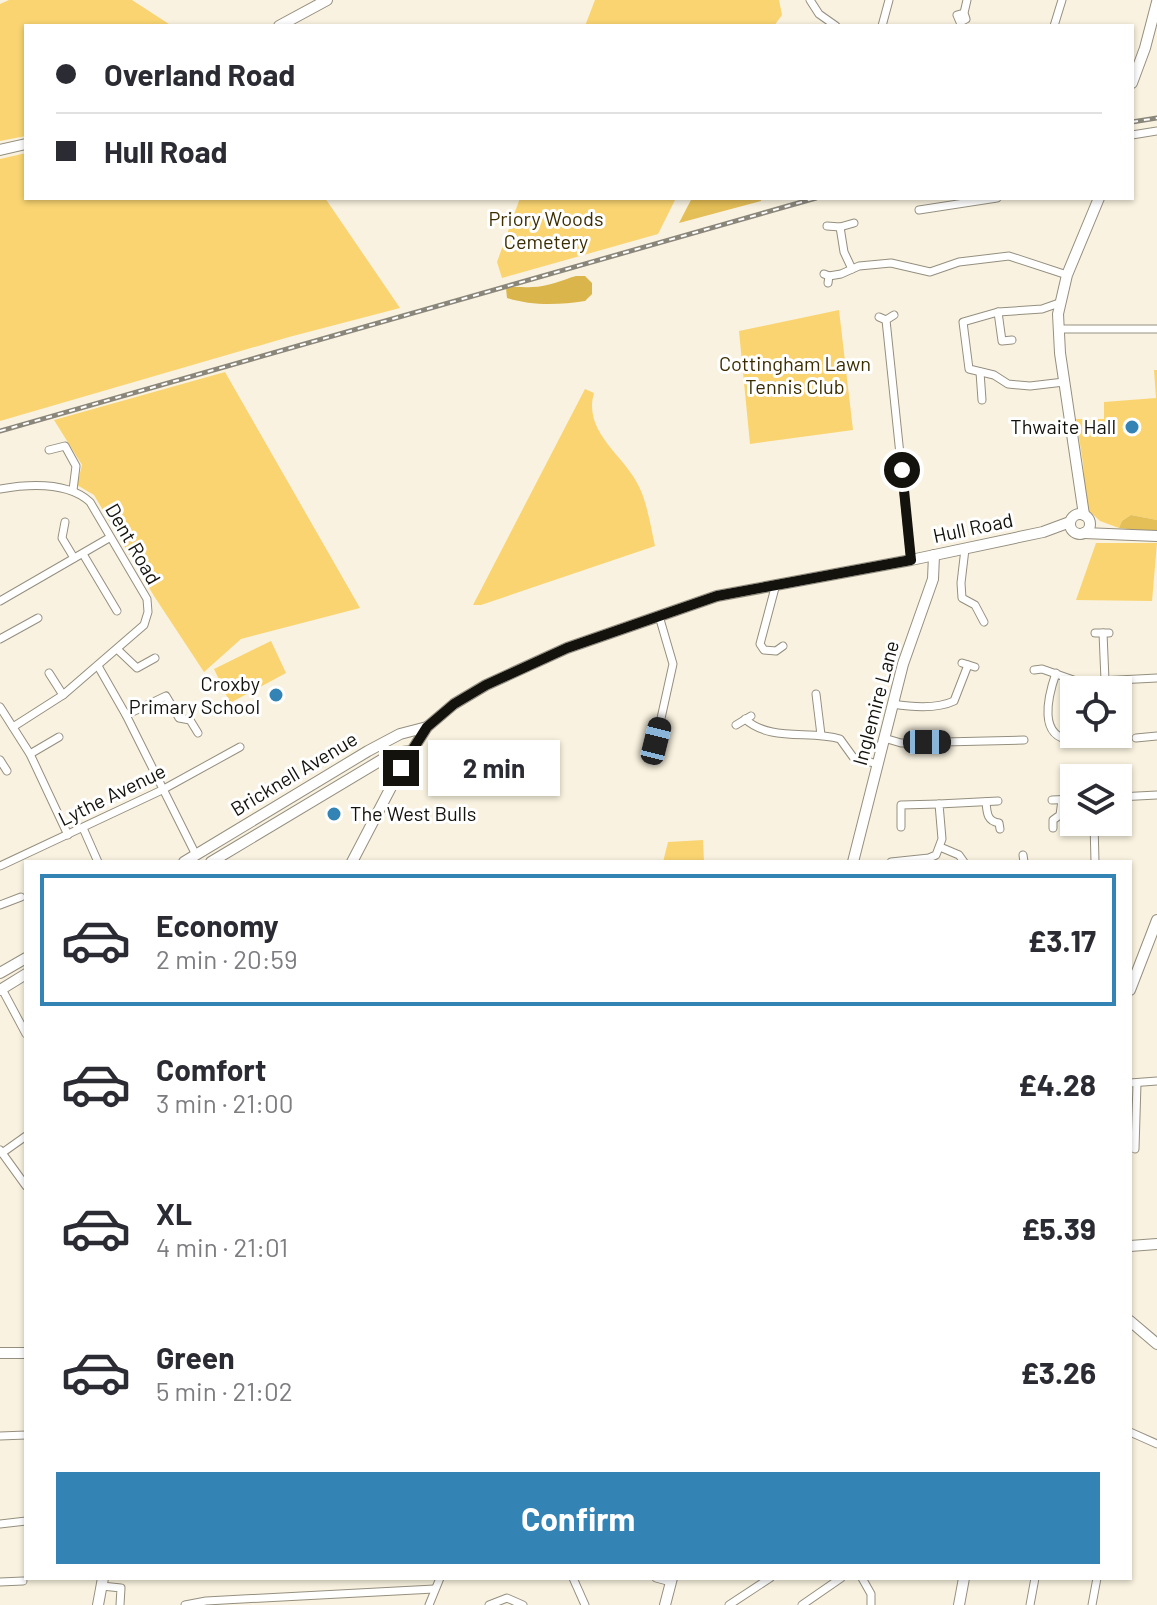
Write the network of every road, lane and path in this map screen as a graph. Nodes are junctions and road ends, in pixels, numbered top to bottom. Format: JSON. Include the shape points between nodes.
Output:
{"nodes":[{"id":1,"x":327,"y":0,"type":"edge"},
{"id":2,"x":810,"y":0,"type":"edge"},
{"id":3,"x":889,"y":0,"type":"edge"},
{"id":4,"x":967,"y":0,"type":"edge"},
{"id":5,"x":1062,"y":0,"type":"edge"},
{"id":6,"x":1157,"y":2,"type":"edge"},
{"id":7,"x":964,"y":13,"type":"dead end"},
{"id":8,"x":283,"y":24,"type":"edge"},
{"id":9,"x":833,"y":24,"type":"edge"},
{"id":10,"x":883,"y":24,"type":"edge"},
{"id":11,"x":1055,"y":24,"type":"edge"},
{"id":12,"x":1134,"y":77,"type":"edge"},
{"id":13,"x":1157,"y":131,"type":"edge"},
{"id":14,"x":1134,"y":135,"type":"edge"},
{"id":15,"x":24,"y":144,"type":"edge"},
{"id":16,"x":0,"y":150,"type":"edge"},
{"id":17,"x":984,"y":200,"type":"edge"},
{"id":18,"x":1098,"y":200,"type":"edge"},
{"id":19,"x":916,"y":210,"type":"dead end"},
{"id":20,"x":854,"y":223,"type":"dead end"},
{"id":21,"x":827,"y":226,"type":"dead end"},
{"id":22,"x":840,"y":227,"type":"junction"},
{"id":23,"x":852,"y":269,"type":"junction"},
{"id":24,"x":1067,"y":275,"type":"junction"},
{"id":25,"x":827,"y":277,"type":"dead end"},
{"id":26,"x":1059,"y":303,"type":"junction"},
{"id":27,"x":998,"y":312,"type":"junction"},
{"id":28,"x":886,"y":317,"type":"dead end"},
{"id":29,"x":1058,"y":329,"type":"junction"},
{"id":30,"x":1157,"y":329,"type":"edge"},
{"id":31,"x":1012,"y":340,"type":"dead end"},
{"id":32,"x":980,"y":372,"type":"junction"},
{"id":33,"x":1064,"y":382,"type":"junction"},
{"id":34,"x":981,"y":399,"type":"dead end"},
{"id":35,"x":49,"y":450,"type":"dead end"},
{"id":36,"x":0,"y":489,"type":"edge"},
{"id":37,"x":73,"y":490,"type":"junction"},
{"id":38,"x":65,"y":522,"type":"dead end"},
{"id":39,"x":1080,"y":524,"type":"junction"},
{"id":40,"x":1157,"y":536,"type":"edge"},
{"id":41,"x":109,"y":538,"type":"junction"},
{"id":42,"x":965,"y":549,"type":"junction"},
{"id":43,"x":83,"y":554,"type":"junction"},
{"id":44,"x":934,"y":555,"type":"junction"},
{"id":45,"x":74,"y":558,"type":"junction"},
{"id":46,"x":911,"y":560,"type":"junction"},
{"id":47,"x":776,"y":584,"type":"junction"},
{"id":48,"x":0,"y":601,"type":"edge"},
{"id":49,"x":117,"y":611,"type":"dead end"},
{"id":50,"x":659,"y":616,"type":"junction"},
{"id":51,"x":38,"y":618,"type":"dead end"},
{"id":52,"x":986,"y":624,"type":"dead end"},
{"id":53,"x":1102,"y":633,"type":"dead end"},
{"id":54,"x":0,"y":639,"type":"edge"},
{"id":55,"x":783,"y":646,"type":"dead end"},
{"id":56,"x":117,"y":649,"type":"junction"},
{"id":57,"x":155,"y":658,"type":"dead end"},
{"id":58,"x":968,"y":665,"type":"dead end"},
{"id":59,"x":98,"y":666,"type":"junction"},
{"id":60,"x":1034,"y":670,"type":"dead end"},
{"id":61,"x":49,"y":673,"type":"dead end"},
{"id":62,"x":1056,"y":673,"type":"junction"},
{"id":63,"x":1064,"y":676,"type":"edge"},
{"id":64,"x":1105,"y":676,"type":"edge"},
{"id":65,"x":1157,"y":678,"type":"edge"},
{"id":66,"x":1132,"y":679,"type":"edge"},
{"id":67,"x":816,"y":693,"type":"dead end"},
{"id":68,"x":63,"y":695,"type":"junction"},
{"id":69,"x":893,"y":704,"type":"junction"},
{"id":70,"x":0,"y":707,"type":"edge"},
{"id":71,"x":126,"y":715,"type":"junction"},
{"id":72,"x":736,"y":725,"type":"dead end"},
{"id":73,"x":13,"y":727,"type":"junction"},
{"id":74,"x":427,"y":727,"type":"junction"},
{"id":75,"x":198,"y":733,"type":"dead end"},
{"id":76,"x":821,"y":735,"type":"junction"},
{"id":77,"x":1157,"y":736,"type":"edge"},
{"id":78,"x":59,"y":737,"type":"dead end"},
{"id":79,"x":1060,"y":737,"type":"edge"},
{"id":80,"x":884,"y":738,"type":"junction"},
{"id":81,"x":1136,"y":738,"type":"dead end"},
{"id":82,"x":1024,"y":740,"type":"dead end"},
{"id":83,"x":655,"y":741,"type":"dead end"},
{"id":84,"x":236,"y":747,"type":"dead end"},
{"id":85,"x":411,"y":751,"type":"junction"},
{"id":86,"x":30,"y":754,"type":"junction"},
{"id":87,"x":0,"y":760,"type":"edge"},
{"id":88,"x":877,"y":764,"type":"junction"},
{"id":89,"x":7,"y":771,"type":"dead end"},
{"id":90,"x":162,"y":790,"type":"junction"},
{"id":91,"x":1157,"y":795,"type":"edge"},
{"id":92,"x":1132,"y":796,"type":"edge"},
{"id":93,"x":1052,"y":800,"type":"dead end"},
{"id":94,"x":1060,"y":800,"type":"edge"},
{"id":95,"x":998,"y":801,"type":"dead end"},
{"id":96,"x":986,"y":802,"type":"junction"},
{"id":97,"x":939,"y":804,"type":"junction"},
{"id":98,"x":1060,"y":815,"type":"edge"},
{"id":99,"x":901,"y":827,"type":"dead end"},
{"id":100,"x":83,"y":828,"type":"junction"},
{"id":101,"x":1053,"y":828,"type":"dead end"},
{"id":102,"x":1000,"y":829,"type":"dead end"},
{"id":103,"x":68,"y":835,"type":"junction"},
{"id":104,"x":1094,"y":836,"type":"edge"},
{"id":105,"x":940,"y":847,"type":"junction"},
{"id":106,"x":196,"y":855,"type":"junction"},
{"id":107,"x":0,"y":856,"type":"edge"},
{"id":108,"x":97,"y":860,"type":"edge"},
{"id":109,"x":187,"y":860,"type":"edge"},
{"id":110,"x":214,"y":860,"type":"edge"},
{"id":111,"x":353,"y":860,"type":"edge"},
{"id":112,"x":854,"y":860,"type":"edge"},
{"id":113,"x":915,"y":860,"type":"edge"},
{"id":114,"x":963,"y":860,"type":"edge"},
{"id":115,"x":1095,"y":860,"type":"edge"},
{"id":116,"x":2,"y":865,"type":"edge"},
{"id":117,"x":21,"y":897,"type":"dead end"},
{"id":118,"x":0,"y":905,"type":"edge"},
{"id":119,"x":1157,"y":920,"type":"edge"},
{"id":120,"x":24,"y":959,"type":"edge"},
{"id":121,"x":1134,"y":969,"type":"edge"},
{"id":122,"x":0,"y":973,"type":"edge"},
{"id":123,"x":24,"y":975,"type":"edge"},
{"id":124,"x":1,"y":989,"type":"edge"},
{"id":125,"x":24,"y":1030,"type":"edge"},
{"id":126,"x":1157,"y":1081,"type":"edge"},
{"id":127,"x":1133,"y":1083,"type":"edge"},
{"id":128,"x":24,"y":1138,"type":"edge"},
{"id":129,"x":1135,"y":1149,"type":"dead end"},
{"id":130,"x":2,"y":1157,"type":"edge"},
{"id":131,"x":24,"y":1184,"type":"edge"},
{"id":132,"x":1157,"y":1244,"type":"edge"},
{"id":133,"x":1132,"y":1246,"type":"edge"},
{"id":134,"x":1132,"y":1323,"type":"edge"},
{"id":135,"x":1157,"y":1344,"type":"edge"},
{"id":136,"x":0,"y":1353,"type":"edge"},
{"id":137,"x":24,"y":1353,"type":"edge"},
{"id":138,"x":1132,"y":1433,"type":"edge"},
{"id":139,"x":24,"y":1435,"type":"edge"},
{"id":140,"x":0,"y":1436,"type":"edge"},
{"id":141,"x":1157,"y":1444,"type":"edge"},
{"id":142,"x":24,"y":1521,"type":"edge"},
{"id":143,"x":0,"y":1524,"type":"edge"},
{"id":144,"x":439,"y":1580,"type":"edge"},
{"id":145,"x":574,"y":1580,"type":"edge"},
{"id":146,"x":672,"y":1580,"type":"edge"},
{"id":147,"x":766,"y":1580,"type":"edge"},
{"id":148,"x":838,"y":1580,"type":"edge"},
{"id":149,"x":863,"y":1580,"type":"edge"},
{"id":150,"x":964,"y":1580,"type":"edge"},
{"id":151,"x":1035,"y":1580,"type":"edge"},
{"id":152,"x":1097,"y":1580,"type":"edge"},
{"id":153,"x":23,"y":1581,"type":"dead end"},
{"id":154,"x":0,"y":1582,"type":"edge"},
{"id":155,"x":102,"y":1582,"type":"edge"},
{"id":156,"x":434,"y":1589,"type":"junction"},
{"id":157,"x":98,"y":1605,"type":"edge"},
{"id":158,"x":120,"y":1605,"type":"edge"},
{"id":159,"x":185,"y":1605,"type":"edge"},
{"id":160,"x":429,"y":1605,"type":"edge"},
{"id":161,"x":489,"y":1605,"type":"edge"},
{"id":162,"x":523,"y":1605,"type":"edge"},
{"id":163,"x":585,"y":1605,"type":"edge"},
{"id":164,"x":665,"y":1605,"type":"edge"},
{"id":165,"x":729,"y":1605,"type":"edge"},
{"id":166,"x":802,"y":1605,"type":"edge"},
{"id":167,"x":871,"y":1605,"type":"edge"},
{"id":168,"x":959,"y":1605,"type":"edge"},
{"id":169,"x":1030,"y":1605,"type":"edge"},
{"id":170,"x":1092,"y":1605,"type":"edge"}],
"edges":[{"from":1,"to":8,"type":"main road"},
{"from":2,"to":9,"type":"street"},
{"from":3,"to":10,"type":"street"},
{"from":4,"to":7,"type":"street"},
{"from":5,"to":11,"type":"street"},
{"from":6,"to":12,"type":"main road"},
{"from":13,"to":14,"type":"street"},
{"from":15,"to":16,"type":"main road"},
{"from":17,"to":19,"type":"street"},
{"from":18,"to":24,"type":"main road"},
{"from":20,"to":22,"type":"street"},
{"from":21,"to":22,"type":"street"},
{"from":22,"to":23,"type":"street"},
{"from":23,"to":24,"type":"street","via":[[891,263],[930,272],[959,262],[1009,256]]},
{"from":23,"to":25,"type":"street"},
{"from":24,"to":26,"type":"main road"},
{"from":26,"to":27,"type":"street"},
{"from":26,"to":29,"type":"main road"},
{"from":27,"to":31,"type":"street","via":[[1002,341]]},
{"from":27,"to":32,"type":"street","via":[[963,322],[969,369]]},
{"from":28,"to":46,"type":"street"},
{"from":29,"to":30,"type":"street"},
{"from":29,"to":33,"type":"main road"},
{"from":32,"to":33,"type":"street","via":[[1008,384]]},
{"from":32,"to":34,"type":"street"},
{"from":33,"to":39,"type":"main road"},
{"from":35,"to":37,"type":"street","via":[[65,446],[76,466]]},
{"from":36,"to":37,"type":"street"},
{"from":37,"to":41,"type":"street","name":"Dent Road","via":[[90,502]]},
{"from":38,"to":45,"type":"street","via":[[62,538]]},
{"from":39,"to":40,"type":"main road","via":[[1116,536]]},
{"from":39,"to":42,"type":"main road","name":"Hull Road"},
{"from":41,"to":43,"type":"street"},
{"from":41,"to":56,"type":"street","name":"Dent Road","via":[[147,599],[148,612],[144,625]]},
{"from":42,"to":44,"type":"main road","name":"Hull Road"},
{"from":42,"to":52,"type":"street","via":[[962,598],[975,605]]},
{"from":43,"to":45,"type":"street"},
{"from":43,"to":49,"type":"street"},
{"from":44,"to":46,"type":"main road","name":"Hull Road"},
{"from":44,"to":69,"type":"main road","name":"Inglemire Lane","via":[[933,579]]},
{"from":45,"to":48,"type":"street"},
{"from":46,"to":47,"type":"main road","name":"Hull Road"},
{"from":47,"to":50,"type":"main road","name":"Hull Road"},
{"from":47,"to":55,"type":"street","via":[[760,644],[764,650]]},
{"from":50,"to":74,"type":"main road","name":"Hull Road","via":[[567,648],[486,685]]},
{"from":50,"to":83,"type":"street","via":[[673,664]]},
{"from":51,"to":54,"type":"street"},
{"from":53,"to":64,"type":"street"},
{"from":56,"to":57,"type":"street","via":[[137,668]]},
{"from":56,"to":59,"type":"street","name":"Dent Road"},
{"from":58,"to":69,"type":"street","via":[[954,701]]},
{"from":59,"to":68,"type":"street","name":"Dent Road"},
{"from":59,"to":71,"type":"street"},
{"from":60,"to":62,"type":"street"},
{"from":61,"to":68,"type":"street"},
{"from":62,"to":63,"type":"street"},
{"from":62,"to":79,"type":"street","via":[[1048,720]]},
{"from":65,"to":66,"type":"street"},
{"from":67,"to":76,"type":"street"},
{"from":68,"to":73,"type":"street","name":"Dent Road"},
{"from":69,"to":80,"type":"main road","name":"Inglemire Lane"},
{"from":70,"to":73,"type":"street"},
{"from":71,"to":75,"type":"street","via":[[166,696],[179,718],[190,720]]},
{"from":71,"to":90,"type":"street"},
{"from":72,"to":76,"type":"street","via":[[748,718],[751,725],[791,736]]},
{"from":73,"to":86,"type":"street"},
{"from":74,"to":85,"type":"main road","name":"Hull Road"},
{"from":74,"to":106,"type":"main road","name":"Bricknell Avenue","via":[[368,751]]},
{"from":76,"to":88,"type":"street","via":[[840,739],[853,757]]},
{"from":77,"to":81,"type":"street"},
{"from":78,"to":86,"type":"street"},
{"from":80,"to":82,"type":"street","via":[[901,743]]},
{"from":80,"to":88,"type":"main road","name":"Inglemire Lane"},
{"from":84,"to":90,"type":"street","name":"Lythe Avenue"},
{"from":85,"to":110,"type":"main road","name":"Bricknell Avenue","via":[[393,753]]},
{"from":85,"to":111,"type":"main road","name":"Hull Road"},
{"from":86,"to":103,"type":"street"},
{"from":87,"to":89,"type":"street"},
{"from":88,"to":112,"type":"main road","name":"Inglemire Lane"},
{"from":90,"to":100,"type":"street","name":"Lythe Avenue"},
{"from":90,"to":106,"type":"street"},
{"from":91,"to":92,"type":"street"},
{"from":93,"to":94,"type":"street"},
{"from":95,"to":96,"type":"street"},
{"from":96,"to":97,"type":"street"},
{"from":96,"to":102,"type":"street","via":[[987,814]]},
{"from":97,"to":99,"type":"street","via":[[901,805]]},
{"from":97,"to":105,"type":"street"},
{"from":98,"to":101,"type":"street"},
{"from":100,"to":103,"type":"street","name":"Lythe Avenue"},
{"from":100,"to":108,"type":"street"},
{"from":103,"to":116,"type":"street","name":"Lythe Avenue"},
{"from":104,"to":115,"type":"street"},
{"from":105,"to":113,"type":"street","via":[[936,855]]},
{"from":105,"to":114,"type":"street"},
{"from":106,"to":109,"type":"main road","name":"Bricknell Avenue"},
{"from":107,"to":116,"type":"street"},
{"from":117,"to":118,"type":"street"},
{"from":119,"to":121,"type":"main road"},
{"from":120,"to":122,"type":"main road"},
{"from":123,"to":124,"type":"main road"},
{"from":124,"to":125,"type":"street"},
{"from":126,"to":127,"type":"street"},
{"from":127,"to":129,"type":"street"},
{"from":128,"to":130,"type":"street"},
{"from":130,"to":131,"type":"street"},
{"from":132,"to":133,"type":"main road"},
{"from":134,"to":135,"type":"main road"},
{"from":136,"to":137,"type":"main road"},
{"from":138,"to":141,"type":"street"},
{"from":139,"to":140,"type":"street"},
{"from":142,"to":143,"type":"street"},
{"from":144,"to":156,"type":"street"},
{"from":145,"to":163,"type":"street"},
{"from":146,"to":164,"type":"main road"},
{"from":147,"to":165,"type":"street"},
{"from":148,"to":166,"type":"street"},
{"from":149,"to":167,"type":"street"},
{"from":150,"to":168,"type":"main road"},
{"from":151,"to":169,"type":"street"},
{"from":152,"to":170,"type":"street"},
{"from":153,"to":154,"type":"street"},
{"from":155,"to":157,"type":"main road"},
{"from":155,"to":158,"type":"street","via":[[121,1588]]},
{"from":156,"to":159,"type":"street"},
{"from":156,"to":160,"type":"street"},
{"from":161,"to":162,"type":"street","via":[[507,1598]]}]}
